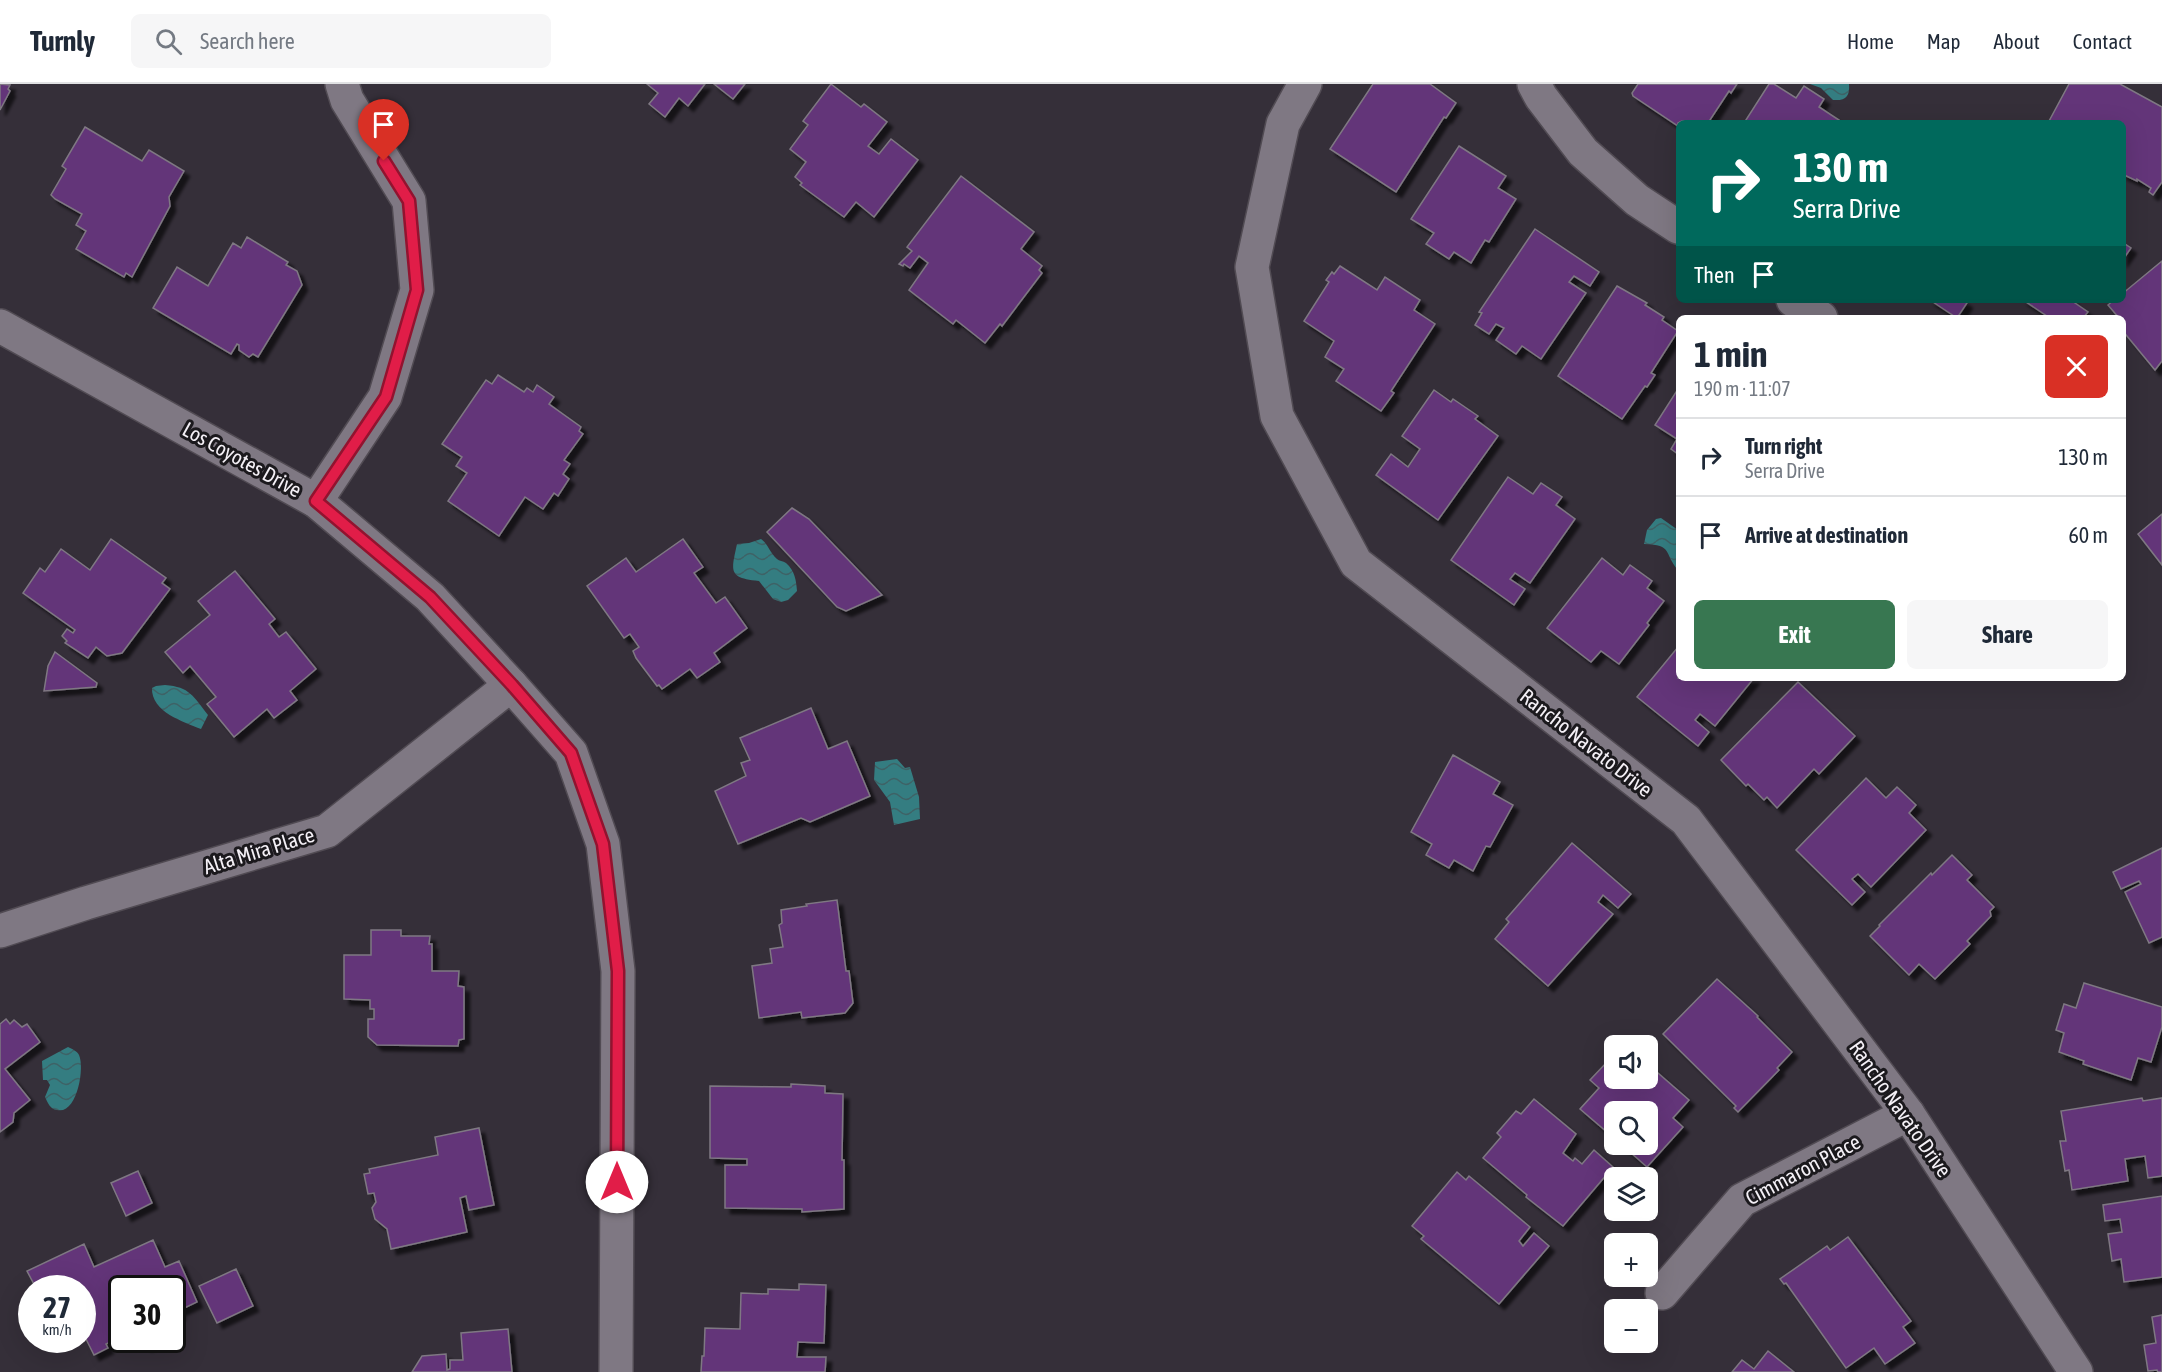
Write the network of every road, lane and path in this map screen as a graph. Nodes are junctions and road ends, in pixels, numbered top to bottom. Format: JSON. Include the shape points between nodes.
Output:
{"nodes":[{"id":1,"x":342,"y":84,"type":"edge"},
{"id":2,"x":1305,"y":84,"type":"edge"},
{"id":3,"x":1534,"y":84,"type":"edge"},
{"id":4,"x":1676,"y":226,"type":"edge"},
{"id":5,"x":1798,"y":303,"type":"edge"},
{"id":6,"x":1816,"y":315,"type":"edge"},
{"id":7,"x":0,"y":326,"type":"edge"},
{"id":8,"x":316,"y":501,"type":"junction"},
{"id":9,"x":512,"y":685,"type":"junction"},
{"id":10,"x":0,"y":931,"type":"edge"},
{"id":11,"x":1908,"y":1114,"type":"junction"},
{"id":12,"x":1662,"y":1293,"type":"dead end"},
{"id":13,"x":616,"y":1372,"type":"edge"},
{"id":14,"x":2076,"y":1372,"type":"edge"}],
"edges":[{"from":1,"to":8,"type":"street","via":[[347,100],[409,201],[417,290],[386,397]]},
{"from":2,"to":11,"type":"street","name":"Rancho Navato Drive","via":[[1283,124],[1252,267],[1277,416],[1356,563],[1686,820]]},
{"from":3,"to":4,"type":"street","via":[[1583,152],[1637,200]]},
{"from":5,"to":6,"type":"street"},
{"from":7,"to":8,"type":"street","name":"Los Coyotes Drive"},
{"from":8,"to":9,"type":"street","name":"Los Coyotes Drive","via":[[430,597]]},
{"from":9,"to":10,"type":"street","name":"Alta Mira Place","via":[[327,831]]},
{"from":9,"to":13,"type":"street","name":"Los Coyotes Drive","via":[[571,753],[603,844],[618,971]]},
{"from":11,"to":12,"type":"street","name":"Cimmaron Place","via":[[1742,1200]]},
{"from":11,"to":14,"type":"street","name":"Rancho Navato Drive"}]}
